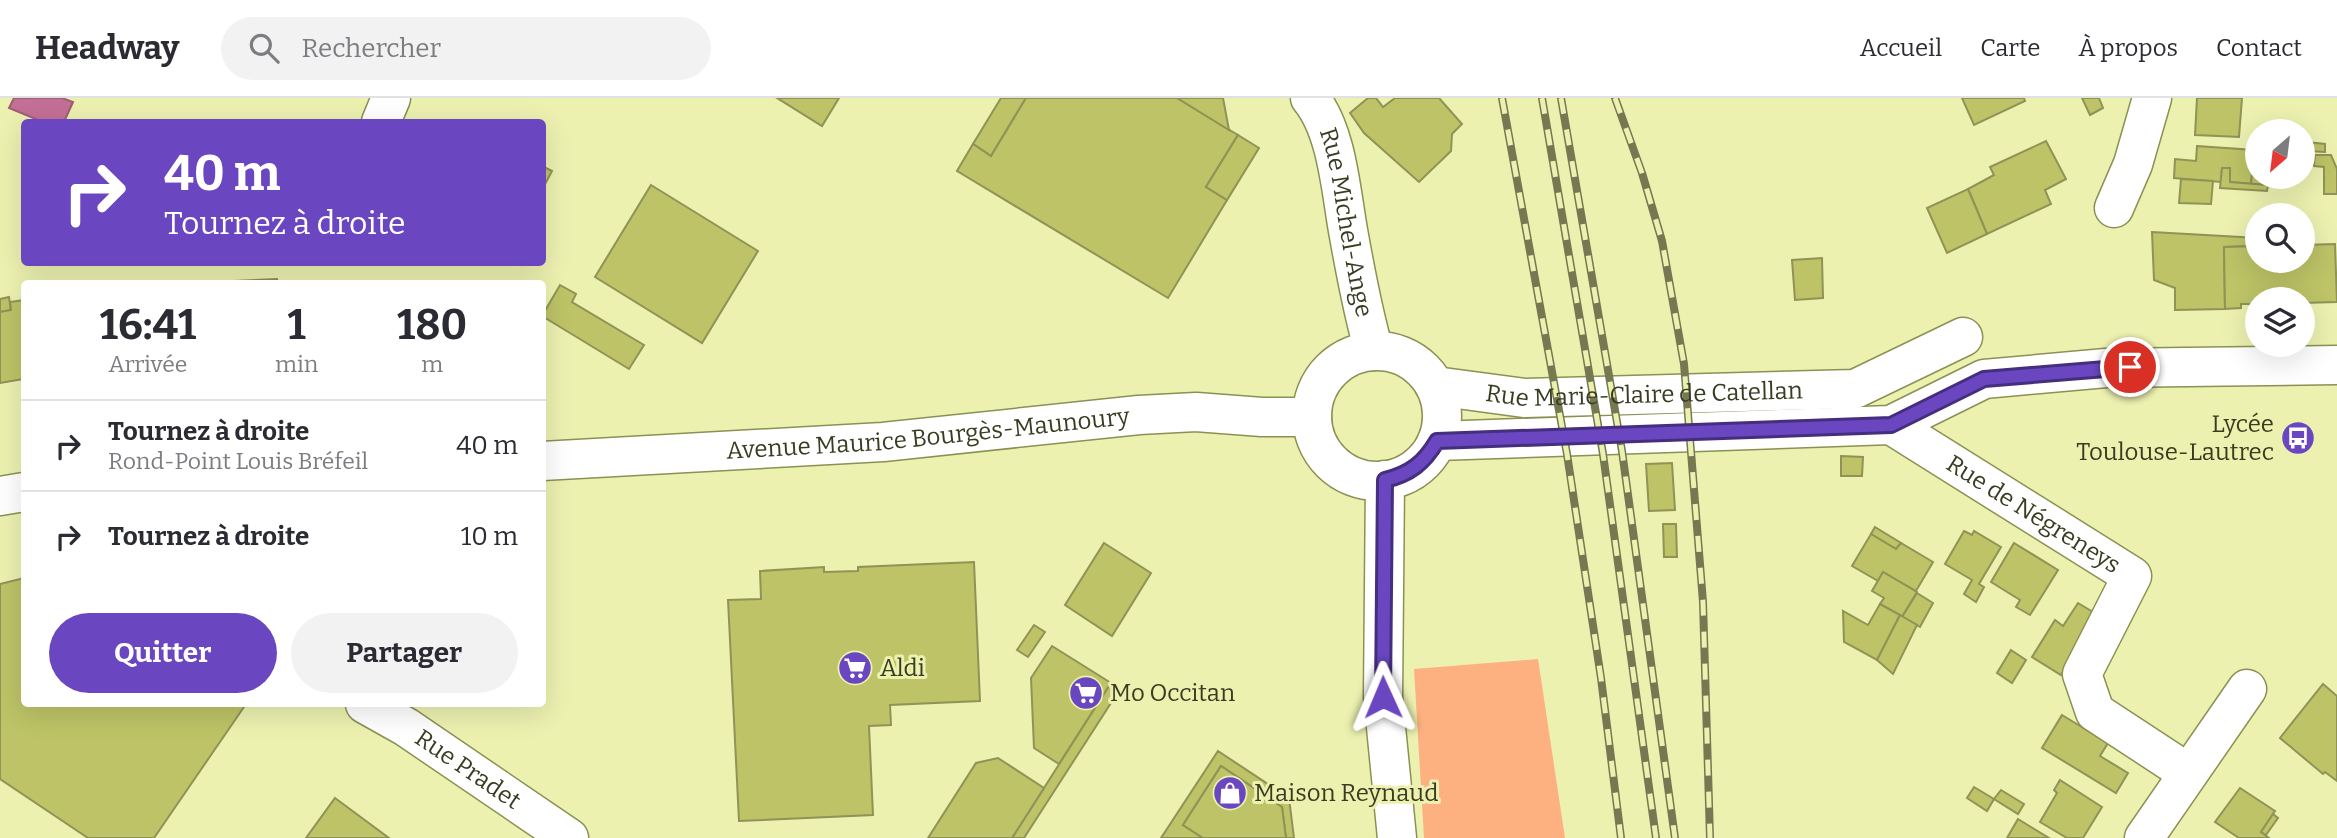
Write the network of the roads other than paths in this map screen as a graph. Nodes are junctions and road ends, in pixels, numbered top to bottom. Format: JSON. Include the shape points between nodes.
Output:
{"nodes":[{"id":1,"x":391,"y":98,"type":"edge"},
{"id":2,"x":1310,"y":98,"type":"edge"},
{"id":3,"x":2152,"y":98,"type":"edge"},
{"id":4,"x":382,"y":119,"type":"edge"},
{"id":5,"x":2114,"y":208,"type":"dead end"},
{"id":6,"x":1963,"y":337,"type":"dead end"},
{"id":7,"x":1374,"y":351,"type":"junction"},
{"id":8,"x":2337,"y":365,"type":"edge"},
{"id":9,"x":1435,"y":386,"type":"junction"},
{"id":10,"x":1312,"y":417,"type":"junction"},
{"id":11,"x":1891,"y":425,"type":"junction"},
{"id":12,"x":1437,"y":441,"type":"junction"},
{"id":13,"x":546,"y":461,"type":"edge"},
{"id":14,"x":1385,"y":480,"type":"junction"},
{"id":15,"x":21,"y":492,"type":"edge"},
{"id":16,"x":0,"y":496,"type":"edge"},
{"id":17,"x":2247,"y":689,"type":"dead end"},
{"id":18,"x":370,"y":707,"type":"edge"},
{"id":19,"x":2188,"y":773,"type":"junction"},
{"id":20,"x":569,"y":838,"type":"edge"},
{"id":21,"x":1397,"y":838,"type":"edge"},
{"id":22,"x":2144,"y":838,"type":"edge"}],
"edges":[{"from":1,"to":4,"type":"street"},
{"from":2,"to":7,"type":"street","name":"Rue Michel-Ange","via":[[1333,151]]},
{"from":3,"to":5,"type":"street","via":[[2133,164]]},
{"from":6,"to":9,"type":"street","name":"Rue Marie-Claire de Catellan","via":[[1854,389],[1524,398]]},
{"from":7,"to":9,"type":"street","via":[[1410,360]]},
{"from":7,"to":10,"type":"street","via":[[1354,355],[1323,379]]},
{"from":8,"to":11,"type":"street","name":"Rue Marie-Claire de Catellan","via":[[2106,368],[1984,379]]},
{"from":9,"to":12,"type":"street","via":[[1442,413]]},
{"from":10,"to":13,"type":"street","name":"Avenue Maurice Bourgès-Maunoury","via":[[1196,412],[1139,415],[884,442]]},
{"from":10,"to":14,"type":"street","via":[[1315,436],[1335,466],[1367,480]]},
{"from":11,"to":12,"type":"street","name":"Rue Marie-Claire de Catellan"},
{"from":11,"to":19,"type":"street","name":"Rue de Négreneys","via":[[2132,576],[2082,674],[2095,712]]},
{"from":12,"to":14,"type":"street","via":[[1417,467]]},
{"from":14,"to":21,"type":"street","via":[[1383,697]]},
{"from":15,"to":16,"type":"street"},
{"from":17,"to":19,"type":"street"},
{"from":18,"to":20,"type":"street","name":"Rue Pradet"},
{"from":19,"to":22,"type":"street"}]}
